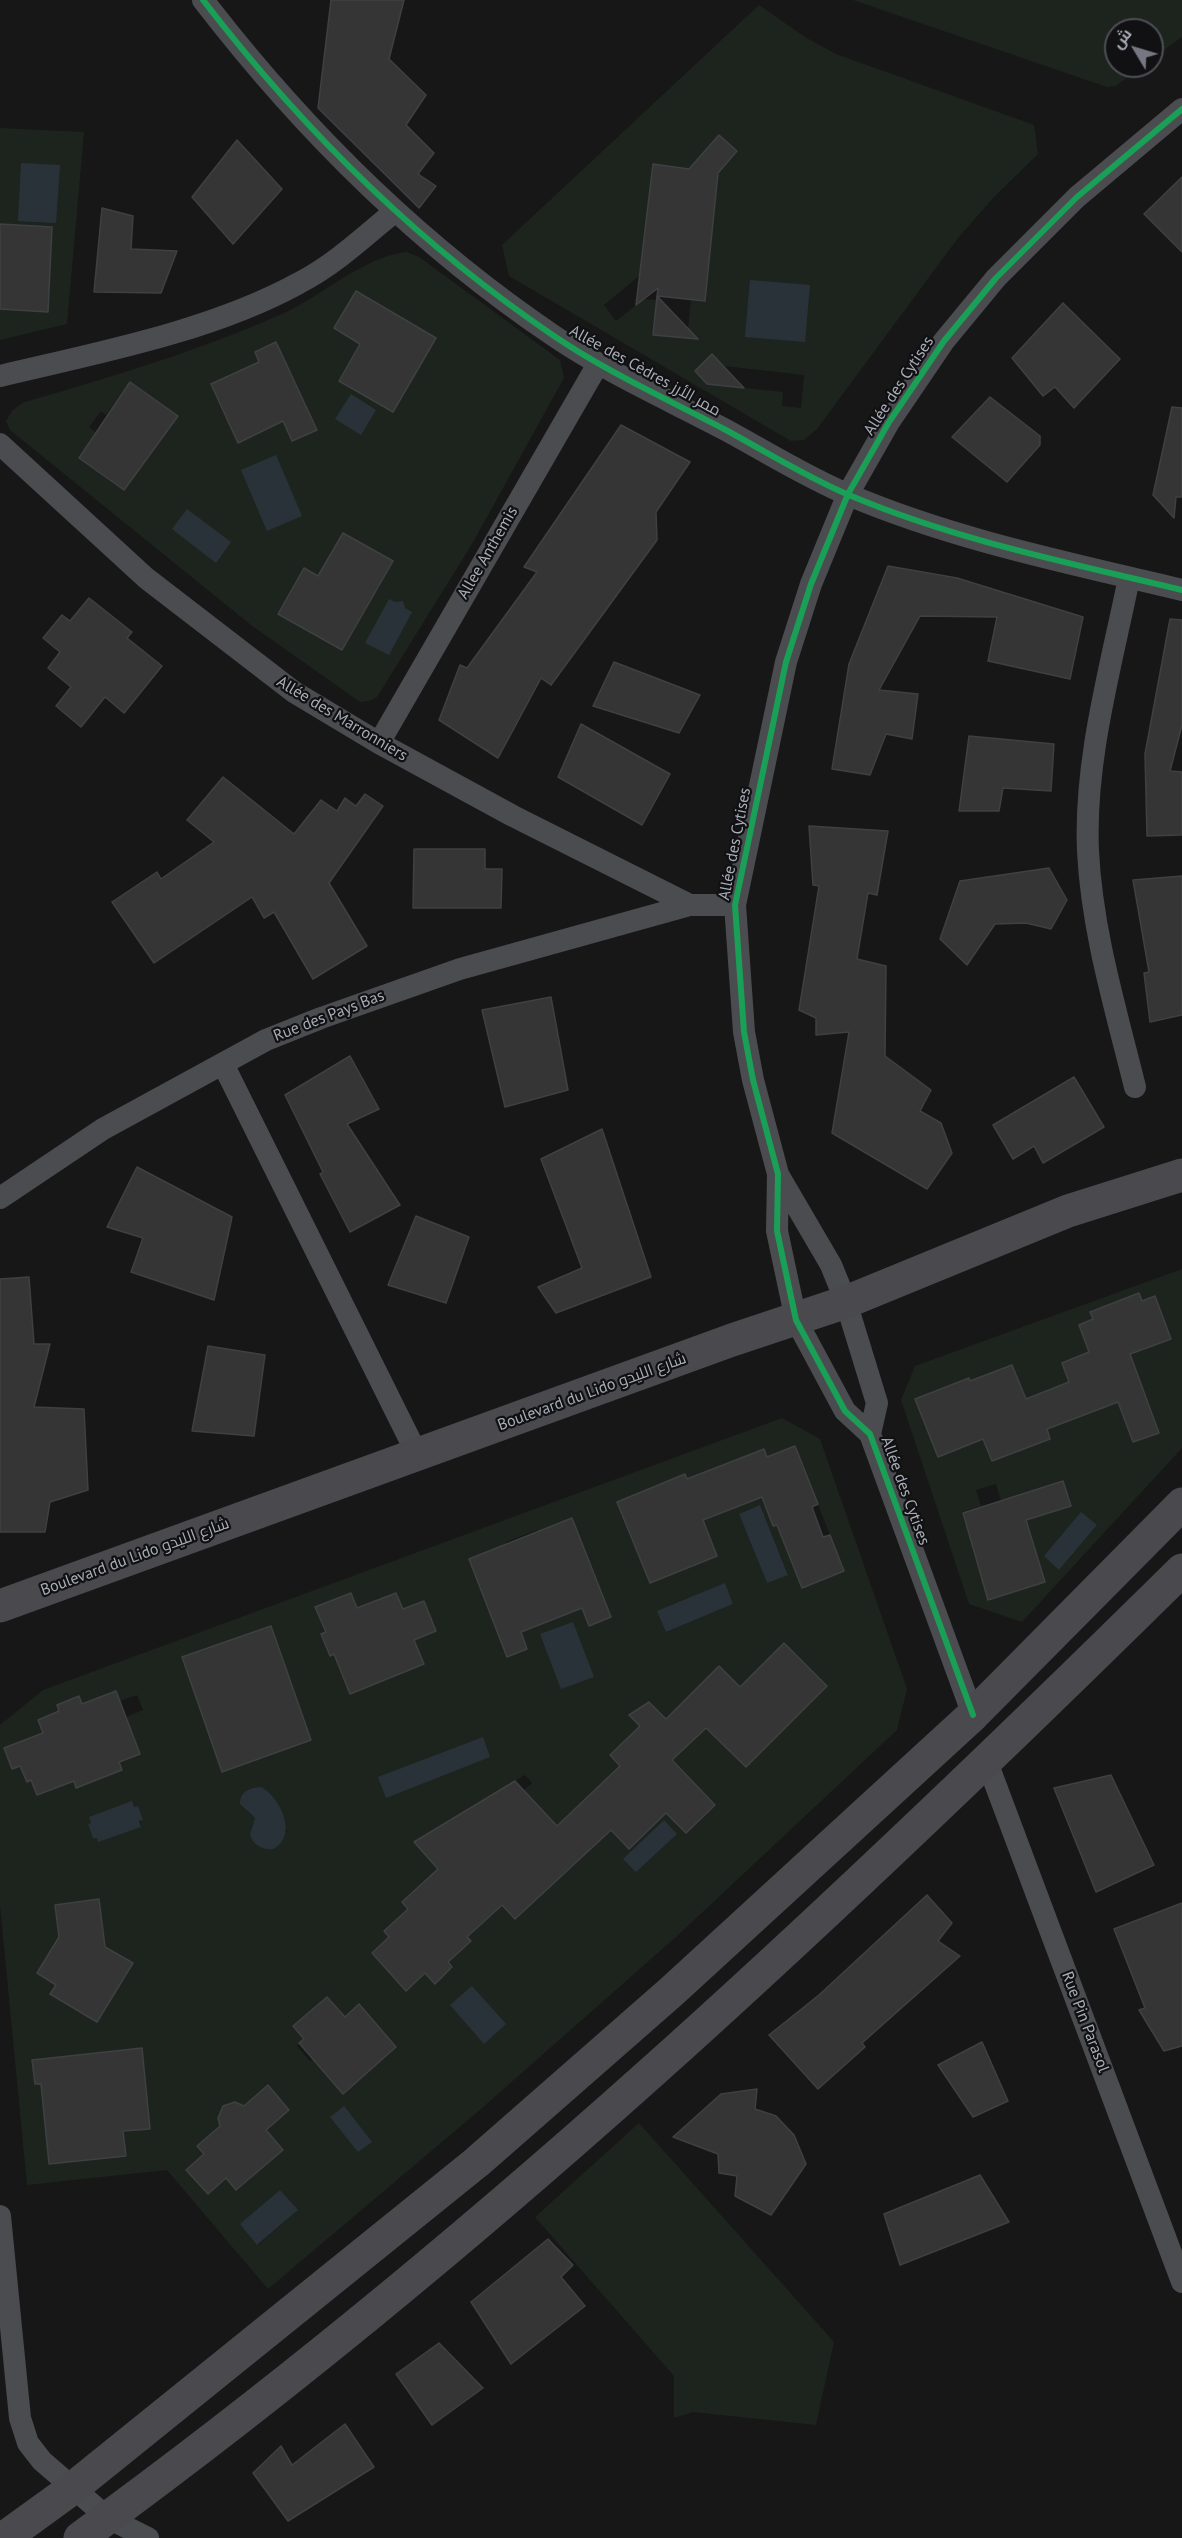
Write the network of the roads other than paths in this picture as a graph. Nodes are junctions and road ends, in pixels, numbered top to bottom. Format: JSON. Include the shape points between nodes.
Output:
{"nodes":[{"id":1,"x":203,"y":0,"type":"edge"},
{"id":2,"x":1177,"y":117,"type":"edge"},
{"id":3,"x":394,"y":212,"type":"junction"},
{"id":4,"x":598,"y":364,"type":"junction"},
{"id":5,"x":0,"y":376,"type":"edge"},
{"id":6,"x":0,"y":444,"type":"edge"},
{"id":7,"x":848,"y":494,"type":"junction"},
{"id":8,"x":1130,"y":578,"type":"junction"},
{"id":9,"x":1182,"y":590,"type":"edge"},
{"id":10,"x":379,"y":743,"type":"junction"},
{"id":11,"x":690,"y":905,"type":"junction"},
{"id":12,"x":735,"y":905,"type":"junction"},
{"id":13,"x":223,"y":1064,"type":"junction"},
{"id":14,"x":1135,"y":1088,"type":"dead end"},
{"id":15,"x":778,"y":1174,"type":"junction"},
{"id":16,"x":1182,"y":1175,"type":"edge"},
{"id":17,"x":0,"y":1198,"type":"edge"},
{"id":18,"x":846,"y":1302,"type":"junction"},
{"id":19,"x":796,"y":1320,"type":"junction"},
{"id":20,"x":870,"y":1434,"type":"junction"},
{"id":21,"x":418,"y":1456,"type":"junction"},
{"id":22,"x":1182,"y":1504,"type":"edge"},
{"id":23,"x":1182,"y":1570,"type":"edge"},
{"id":24,"x":0,"y":1606,"type":"edge"},
{"id":25,"x":973,"y":1715,"type":"junction"},
{"id":26,"x":987,"y":1762,"type":"junction"},
{"id":27,"x":0,"y":2216,"type":"edge"},
{"id":28,"x":1182,"y":2282,"type":"edge"},
{"id":29,"x":72,"y":2488,"type":"junction"},
{"id":30,"x":108,"y":2518,"type":"junction"},
{"id":31,"x":4,"y":2538,"type":"edge"},
{"id":32,"x":80,"y":2538,"type":"edge"},
{"id":33,"x":148,"y":2538,"type":"edge"}],
"edges":[{"from":1,"to":3,"type":"street","name":"Allée des Cèdres ممر الأرز","via":[[286,103]]},
{"from":2,"to":7,"type":"street","name":"Allée des Cytises","via":[[1077,196],[996,278],[944,341],[889,422]]},
{"from":3,"to":4,"type":"street","name":"Allée des Cèdres ممر الأرز","via":[[543,328]]},
{"from":3,"to":5,"type":"street","via":[[300,283],[243,309],[106,351]]},
{"from":4,"to":7,"type":"street","name":"Allée des Cèdres ممر الأرز"},
{"from":4,"to":10,"type":"street","name":"Allee Anthemis"},
{"from":6,"to":10,"type":"street","name":"Allée des Marronniers","via":[[146,578],[218,636],[294,692]]},
{"from":7,"to":8,"type":"street","name":"Allée des Cèdres ممر الأرز","via":[[1004,548]]},
{"from":7,"to":12,"type":"street","name":"Allée des Cytises","via":[[811,584],[786,662]]},
{"from":8,"to":9,"type":"street","name":"Allée des Cèdres ممر الأرز"},
{"from":8,"to":14,"type":"street","via":[[1095,752],[1089,791],[1088,850],[1098,937]]},
{"from":10,"to":11,"type":"street","name":"Allée des Marronniers"},
{"from":11,"to":12,"type":"street","name":"Allée des Marronniers"},
{"from":11,"to":13,"type":"street","name":"Rue des Pays Bas","via":[[460,969],[266,1040]]},
{"from":12,"to":15,"type":"street","name":"Allée des Cytises","via":[[744,1032]]},
{"from":13,"to":17,"type":"street","name":"Rue des Pays Bas","via":[[103,1129]]},
{"from":13,"to":21,"type":"street"},
{"from":15,"to":18,"type":"street","name":"Allée des Cytises","via":[[831,1265]]},
{"from":15,"to":19,"type":"street","name":"Allée des Cytises","via":[[777,1231]]},
{"from":16,"to":18,"type":"main road","name":"Boulevard du Lido شارع الليدو","via":[[1068,1211]]},
{"from":18,"to":19,"type":"main road","name":"Boulevard du Lido شارع الليدو"},
{"from":18,"to":20,"type":"street","name":"Allée des Cytises","via":[[877,1403]]},
{"from":19,"to":20,"type":"street","name":"Allée des Cytises","via":[[845,1411]]},
{"from":19,"to":21,"type":"main road","name":"Boulevard du Lido شارع الليدو"},
{"from":20,"to":25,"type":"street","name":"Allée des Cytises"},
{"from":21,"to":24,"type":"main road","name":"Boulevard du Lido شارع الليدو"},
{"from":22,"to":25,"type":"main road"},
{"from":23,"to":26,"type":"main road"},
{"from":25,"to":29,"type":"main road","via":[[671,1992],[477,2162]]},
{"from":26,"to":28,"type":"street","name":"Rue Pin Parasol"},
{"from":26,"to":30,"type":"main road","via":[[598,2122],[310,2362]]},
{"from":27,"to":29,"type":"street","via":[[20,2418],[28,2443]]},
{"from":29,"to":30,"type":"street"},
{"from":29,"to":31,"type":"main road"},
{"from":30,"to":32,"type":"main road"},
{"from":30,"to":33,"type":"street"}]}
